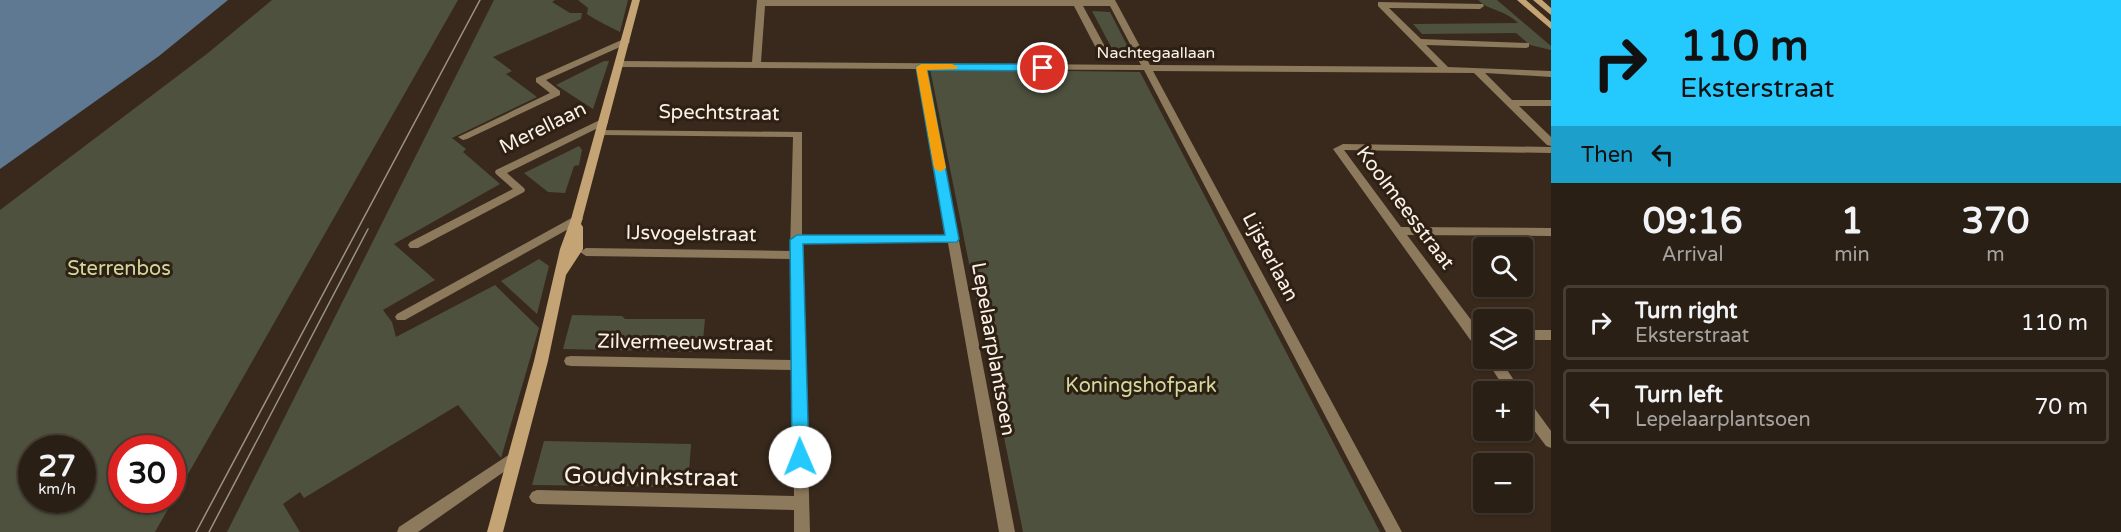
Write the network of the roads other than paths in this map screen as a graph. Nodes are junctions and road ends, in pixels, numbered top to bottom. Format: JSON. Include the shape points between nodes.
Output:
{"nodes":[{"id":1,"x":636,"y":0,"type":"edge"},
{"id":2,"x":1521,"y":0,"type":"edge"},
{"id":3,"x":1537,"y":0,"type":"edge"},
{"id":4,"x":761,"y":2,"type":"edge"},
{"id":5,"x":926,"y":2,"type":"edge"},
{"id":6,"x":1076,"y":2,"type":"edge"},
{"id":7,"x":1112,"y":2,"type":"edge"},
{"id":8,"x":1380,"y":2,"type":"edge"},
{"id":9,"x":1480,"y":6,"type":"dead end"},
{"id":10,"x":1551,"y":12,"type":"edge"},
{"id":11,"x":1551,"y":26,"type":"edge"},
{"id":12,"x":626,"y":41,"type":"junction"},
{"id":13,"x":1419,"y":42,"type":"junction"},
{"id":14,"x":1526,"y":45,"type":"dead end"},
{"id":15,"x":1104,"y":54,"type":"dead end"},
{"id":16,"x":620,"y":64,"type":"junction"},
{"id":17,"x":756,"y":64,"type":"junction"},
{"id":18,"x":921,"y":67,"type":"junction"},
{"id":19,"x":1148,"y":68,"type":"junction"},
{"id":20,"x":1445,"y":69,"type":"junction"},
{"id":21,"x":1476,"y":69,"type":"junction"},
{"id":22,"x":1551,"y":74,"type":"edge"},
{"id":23,"x":1551,"y":80,"type":"edge"},
{"id":24,"x":1510,"y":102,"type":"junction"},
{"id":25,"x":1551,"y":103,"type":"edge"},
{"id":26,"x":603,"y":126,"type":"junction"},
{"id":27,"x":463,"y":137,"type":"dead end"},
{"id":28,"x":1551,"y":143,"type":"edge"},
{"id":29,"x":1551,"y":150,"type":"edge"},
{"id":30,"x":577,"y":219,"type":"junction"},
{"id":31,"x":1397,"y":231,"type":"junction"},
{"id":32,"x":1551,"y":232,"type":"edge"},
{"id":33,"x":953,"y":239,"type":"junction"},
{"id":34,"x":797,"y":240,"type":"junction"},
{"id":35,"x":414,"y":245,"type":"dead end"},
{"id":36,"x":586,"y":252,"type":"dead end"},
{"id":37,"x":796,"y":255,"type":"junction"},
{"id":38,"x":401,"y":317,"type":"dead end"},
{"id":39,"x":1473,"y":327,"type":"edge"},
{"id":40,"x":1533,"y":335,"type":"edge"},
{"id":41,"x":1551,"y":335,"type":"edge"},
{"id":42,"x":571,"y":361,"type":"dead end"},
{"id":43,"x":799,"y":364,"type":"junction"},
{"id":44,"x":1533,"y":417,"type":"edge"},
{"id":45,"x":1551,"y":442,"type":"edge"},
{"id":46,"x":513,"y":458,"type":"junction"},
{"id":47,"x":537,"y":497,"type":"dead end"},
{"id":48,"x":801,"y":503,"type":"junction"},
{"id":49,"x":405,"y":532,"type":"edge"},
{"id":50,"x":495,"y":532,"type":"edge"},
{"id":51,"x":802,"y":532,"type":"edge"},
{"id":52,"x":1007,"y":532,"type":"edge"},
{"id":53,"x":1394,"y":532,"type":"edge"}],
"edges":[{"from":1,"to":12,"type":"street","name":"Merellaan"},
{"from":2,"to":11,"type":"street"},
{"from":3,"to":10,"type":"street"},
{"from":4,"to":5,"type":"street"},
{"from":4,"to":17,"type":"street"},
{"from":5,"to":6,"type":"street"},
{"from":6,"to":7,"type":"street"},
{"from":6,"to":15,"type":"street"},
{"from":7,"to":19,"type":"street","name":"Lijsterlaan"},
{"from":8,"to":9,"type":"street"},
{"from":8,"to":13,"type":"street"},
{"from":12,"to":16,"type":"street","name":"Merellaan"},
{"from":12,"to":27,"type":"street","name":"Merellaan","via":[[539,80],[557,93]]},
{"from":13,"to":14,"type":"street"},
{"from":13,"to":20,"type":"street"},
{"from":16,"to":17,"type":"street","name":"Nachtegaallaan"},
{"from":16,"to":26,"type":"street","name":"Merellaan"},
{"from":17,"to":18,"type":"street","name":"Nachtegaallaan"},
{"from":18,"to":19,"type":"street","name":"Nachtegaallaan"},
{"from":18,"to":33,"type":"street","name":"Lepelaarplantsoen"},
{"from":19,"to":20,"type":"street","name":"Nachtegaallaan"},
{"from":19,"to":53,"type":"street","name":"Lijsterlaan"},
{"from":20,"to":21,"type":"street","name":"Nachtegaallaan"},
{"from":21,"to":22,"type":"street","name":"Nachtegaallaan"},
{"from":21,"to":23,"type":"street","name":"Nachtegaallaan"},
{"from":21,"to":24,"type":"street"},
{"from":24,"to":25,"type":"street"},
{"from":24,"to":28,"type":"street"},
{"from":26,"to":30,"type":"street","name":"Merellaan"},
{"from":26,"to":34,"type":"street","name":"Spechtstraat","via":[[798,134]]},
{"from":26,"to":35,"type":"street","name":"Merellaan","via":[[500,172],[520,190]]},
{"from":29,"to":31,"type":"street","name":"Koolmeesstraat","via":[[1338,149]]},
{"from":30,"to":38,"type":"street"},
{"from":30,"to":46,"type":"street","name":"Merellaan","via":[[577,249],[560,278]]},
{"from":31,"to":32,"type":"street"},
{"from":31,"to":39,"type":"street","name":"Koolmeesstraat"},
{"from":33,"to":34,"type":"street"},
{"from":33,"to":52,"type":"street","name":"Lepelaarplantsoen"},
{"from":34,"to":37,"type":"street","name":"Spechtstraat"},
{"from":36,"to":37,"type":"street","name":"IJsvogelstraat"},
{"from":37,"to":43,"type":"street","name":"Spechtstraat"},
{"from":40,"to":41,"type":"street"},
{"from":42,"to":43,"type":"street","name":"Zilvermeeuwstraat"},
{"from":43,"to":48,"type":"street","name":"Spechtstraat"},
{"from":44,"to":45,"type":"street"},
{"from":46,"to":49,"type":"street"},
{"from":46,"to":50,"type":"street","name":"Merellaan"},
{"from":47,"to":48,"type":"street","name":"Goudvinkstraat"},
{"from":48,"to":51,"type":"street","name":"Spechtstraat"}]}
